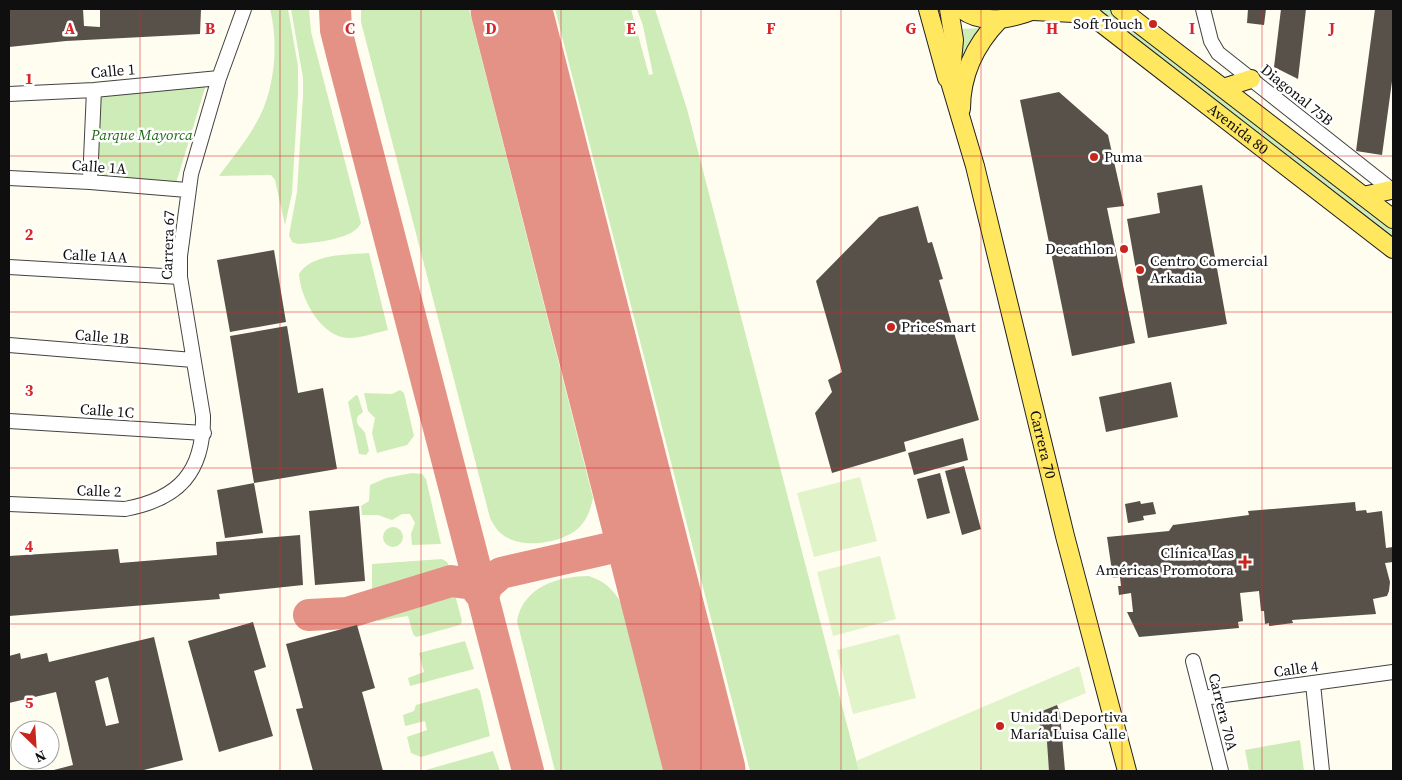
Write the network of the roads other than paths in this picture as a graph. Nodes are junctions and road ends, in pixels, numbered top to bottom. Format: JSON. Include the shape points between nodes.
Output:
{"nodes":[{"id":1,"x":244,"y":9,"type":"edge"},
{"id":2,"x":928,"y":9,"type":"edge"},
{"id":3,"x":950,"y":9,"type":"edge"},
{"id":4,"x":961,"y":9,"type":"edge"},
{"id":5,"x":1120,"y":9,"type":"edge"},
{"id":6,"x":1203,"y":9,"type":"edge"},
{"id":7,"x":1035,"y":10,"type":"edge"},
{"id":8,"x":1088,"y":13,"type":"edge"},
{"id":9,"x":999,"y":20,"type":"junction"},
{"id":10,"x":219,"y":78,"type":"junction"},
{"id":11,"x":1251,"y":79,"type":"junction"},
{"id":12,"x":1223,"y":88,"type":"junction"},
{"id":13,"x":94,"y":90,"type":"junction"},
{"id":14,"x":951,"y":90,"type":"junction"},
{"id":15,"x":9,"y":94,"type":"edge"},
{"id":16,"x":962,"y":117,"type":"junction"},
{"id":17,"x":9,"y":178,"type":"edge"},
{"id":18,"x":90,"y":182,"type":"junction"},
{"id":19,"x":187,"y":190,"type":"junction"},
{"id":20,"x":1392,"y":190,"type":"edge"},
{"id":21,"x":1363,"y":196,"type":"junction"},
{"id":22,"x":1393,"y":219,"type":"edge"},
{"id":23,"x":1393,"y":249,"type":"edge"},
{"id":24,"x":9,"y":267,"type":"edge"},
{"id":25,"x":180,"y":277,"type":"junction"},
{"id":26,"x":9,"y":345,"type":"edge"},
{"id":27,"x":193,"y":360,"type":"junction"},
{"id":28,"x":9,"y":421,"type":"edge"},
{"id":29,"x":204,"y":433,"type":"junction"},
{"id":30,"x":182,"y":485,"type":"joint"},
{"id":31,"x":9,"y":504,"type":"edge"},
{"id":32,"x":1193,"y":661,"type":"dead end"},
{"id":33,"x":1393,"y":672,"type":"edge"},
{"id":34,"x":1313,"y":684,"type":"junction"},
{"id":35,"x":1203,"y":698,"type":"junction"},
{"id":36,"x":1127,"y":771,"type":"edge"},
{"id":37,"x":1221,"y":771,"type":"edge"},
{"id":38,"x":1322,"y":771,"type":"edge"}],
"edges":[{"from":1,"to":10,"type":"street","name":"Carrera 67"},
{"from":2,"to":14,"type":"main road"},
{"from":3,"to":14,"type":"main road","name":"Carrera 70","via":[[954,40]]},
{"from":4,"to":9,"type":"main road","via":[[982,19]]},
{"from":5,"to":12,"type":"main road","name":"Avenida 80"},
{"from":6,"to":11,"type":"street","name":"Diagonal 75B","via":[[1211,41],[1218,53]]},
{"from":7,"to":8,"type":"main road"},
{"from":7,"to":9,"type":"main road"},
{"from":8,"to":23,"type":"main road","name":"Avenida 80"},
{"from":9,"to":16,"type":"main road","name":"Carrera 70","via":[[978,45],[966,72],[961,93]]},
{"from":10,"to":13,"type":"street","name":"Calle 1"},
{"from":10,"to":19,"type":"street","name":"Carrera 67"},
{"from":11,"to":12,"type":"main road"},
{"from":11,"to":20,"type":"street","name":"Diagonal 75B"},
{"from":12,"to":21,"type":"main road","name":"Avenida 80"},
{"from":13,"to":15,"type":"street","name":"Calle 1"},
{"from":13,"to":18,"type":"street"},
{"from":14,"to":16,"type":"main road","name":"Carrera 70"},
{"from":16,"to":36,"type":"main road","name":"Carrera 70"},
{"from":17,"to":18,"type":"street","name":"Calle 1A"},
{"from":18,"to":19,"type":"street","name":"Calle 1A"},
{"from":19,"to":25,"type":"street","name":"Carrera 67"},
{"from":20,"to":21,"type":"main road"},
{"from":21,"to":22,"type":"main road","name":"Avenida 80"},
{"from":24,"to":25,"type":"street","name":"Calle 1AA"},
{"from":25,"to":27,"type":"street","name":"Carrera 67"},
{"from":26,"to":27,"type":"street","name":"Calle 1B"},
{"from":27,"to":29,"type":"street","name":"Carrera 67"},
{"from":28,"to":29,"type":"street","name":"Calle 1C"},
{"from":29,"to":30,"type":"street","name":"Carrera 67","via":[[198,458]]},
{"from":30,"to":31,"type":"street","name":"Calle 2","via":[[156,501],[125,509]]},
{"from":32,"to":35,"type":"street","name":"Carrera 70A"},
{"from":33,"to":34,"type":"street","name":"Calle 4"},
{"from":34,"to":35,"type":"street","name":"Calle 4"},
{"from":34,"to":38,"type":"street"},
{"from":35,"to":37,"type":"street","name":"Carrera 70A"}]}
